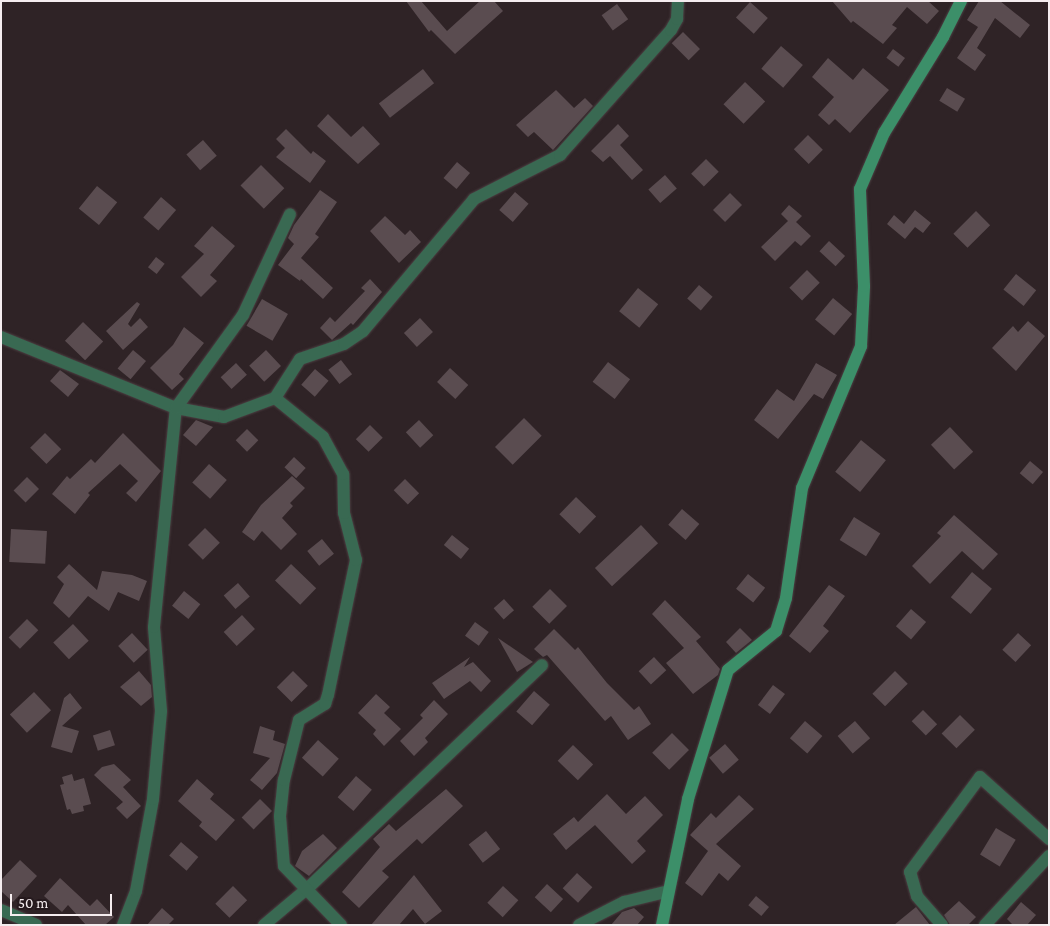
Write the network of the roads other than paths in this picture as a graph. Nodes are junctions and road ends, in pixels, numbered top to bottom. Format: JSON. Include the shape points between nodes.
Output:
{"nodes":[{"id":1,"x":678,"y":1,"type":"edge"},
{"id":2,"x":961,"y":1,"type":"edge"},
{"id":3,"x":290,"y":214,"type":"dead end"},
{"id":4,"x":1,"y":337,"type":"edge"},
{"id":5,"x":275,"y":398,"type":"junction"},
{"id":6,"x":176,"y":408,"type":"junction"},
{"id":7,"x":542,"y":665,"type":"dead end"},
{"id":8,"x":1049,"y":839,"type":"edge"},
{"id":9,"x":1049,"y":856,"type":"edge"},
{"id":10,"x":308,"y":888,"type":"junction"},
{"id":11,"x":669,"y":892,"type":"junction"},
{"id":12,"x":1,"y":910,"type":"edge"},
{"id":13,"x":36,"y":925,"type":"edge"},
{"id":14,"x":123,"y":925,"type":"edge"},
{"id":15,"x":264,"y":925,"type":"edge"},
{"id":16,"x":341,"y":925,"type":"edge"},
{"id":17,"x":579,"y":925,"type":"edge"},
{"id":18,"x":662,"y":925,"type":"edge"},
{"id":19,"x":942,"y":925,"type":"edge"},
{"id":20,"x":985,"y":925,"type":"edge"}],
"edges":[{"from":1,"to":5,"type":"street","via":[[677,19],[671,30],[560,155],[474,199],[363,331],[344,344],[300,359]]},
{"from":2,"to":11,"type":"main road","via":[[943,37],[884,133],[860,189],[864,286],[861,346],[802,488],[786,598],[776,631],[728,670],[688,799]]},
{"from":3,"to":6,"type":"street","via":[[243,315]]},
{"from":4,"to":6,"type":"street"},
{"from":5,"to":6,"type":"street","via":[[224,416]]},
{"from":5,"to":10,"type":"street","via":[[323,437],[343,474],[344,513],[356,560],[328,695],[325,704],[299,720],[284,780],[280,816],[284,866]]},
{"from":6,"to":14,"type":"street","via":[[154,626],[161,711],[154,789],[136,891]]},
{"from":7,"to":10,"type":"street"},
{"from":8,"to":19,"type":"street","via":[[980,776],[910,872],[917,896]]},
{"from":9,"to":20,"type":"street"},
{"from":10,"to":15,"type":"street"},
{"from":10,"to":16,"type":"street"},
{"from":11,"to":17,"type":"street","via":[[624,902]]},
{"from":11,"to":18,"type":"main road"},
{"from":12,"to":13,"type":"street"}]}
